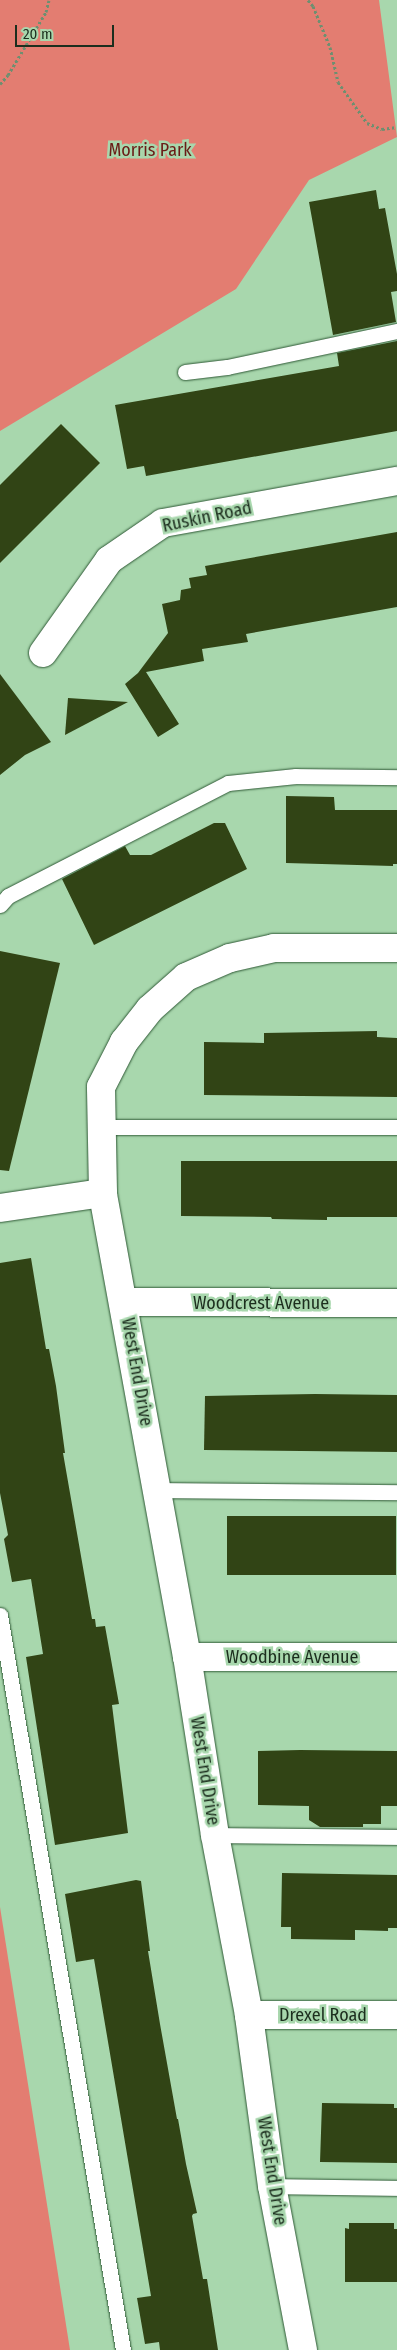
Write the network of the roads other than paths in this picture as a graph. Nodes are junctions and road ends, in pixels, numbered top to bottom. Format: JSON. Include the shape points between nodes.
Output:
{"nodes":[{"id":1,"x":397,"y":331,"type":"edge"},
{"id":2,"x":185,"y":372,"type":"dead end"},
{"id":3,"x":397,"y":481,"type":"edge"},
{"id":4,"x":43,"y":653,"type":"dead end"},
{"id":5,"x":397,"y":777,"type":"edge"},
{"id":6,"x":0,"y":905,"type":"edge"},
{"id":7,"x":397,"y":948,"type":"edge"},
{"id":8,"x":102,"y":1127,"type":"junction"},
{"id":9,"x":397,"y":1127,"type":"edge"},
{"id":10,"x":104,"y":1193,"type":"junction"},
{"id":11,"x":0,"y":1208,"type":"edge"},
{"id":12,"x":124,"y":1302,"type":"junction"},
{"id":13,"x":397,"y":1303,"type":"edge"},
{"id":14,"x":158,"y":1490,"type":"junction"},
{"id":15,"x":397,"y":1492,"type":"edge"},
{"id":16,"x":0,"y":1615,"type":"edge"},
{"id":17,"x":188,"y":1657,"type":"junction"},
{"id":18,"x":397,"y":1657,"type":"edge"},
{"id":19,"x":216,"y":1835,"type":"junction"},
{"id":20,"x":397,"y":1837,"type":"edge"},
{"id":21,"x":397,"y":2015,"type":"edge"},
{"id":22,"x":249,"y":2016,"type":"junction"},
{"id":23,"x":272,"y":2186,"type":"junction"},
{"id":24,"x":397,"y":2188,"type":"edge"},
{"id":25,"x":123,"y":2350,"type":"edge"},
{"id":26,"x":303,"y":2350,"type":"edge"}],
"edges":[{"from":1,"to":2,"type":"lane","via":[[228,367]]},
{"from":3,"to":4,"type":"street","name":"Ruskin Road","via":[[163,523],[109,560]]},
{"from":5,"to":6,"type":"lane","via":[[296,776],[228,783],[8,896]]},
{"from":7,"to":8,"type":"street","name":"West End Drive","via":[[274,948],[230,958],[186,977],[150,1009],[124,1042],[101,1087]]},
{"from":8,"to":9,"type":"lane"},
{"from":8,"to":10,"type":"street","name":"West End Drive"},
{"from":10,"to":11,"type":"street"},
{"from":10,"to":12,"type":"street","name":"West End Drive"},
{"from":12,"to":13,"type":"street","name":"Woodcrest Avenue"},
{"from":12,"to":14,"type":"street","name":"West End Drive"},
{"from":14,"to":15,"type":"lane"},
{"from":14,"to":17,"type":"street","name":"West End Drive"},
{"from":16,"to":25,"type":"lane"},
{"from":17,"to":18,"type":"street","name":"Woodbine Avenue"},
{"from":17,"to":19,"type":"street","name":"West End Drive"},
{"from":19,"to":20,"type":"lane"},
{"from":19,"to":22,"type":"street","name":"West End Drive"},
{"from":21,"to":22,"type":"street","name":"Drexel Road"},
{"from":22,"to":23,"type":"street","name":"West End Drive"},
{"from":23,"to":24,"type":"lane"},
{"from":23,"to":26,"type":"street","name":"West End Drive"}]}
